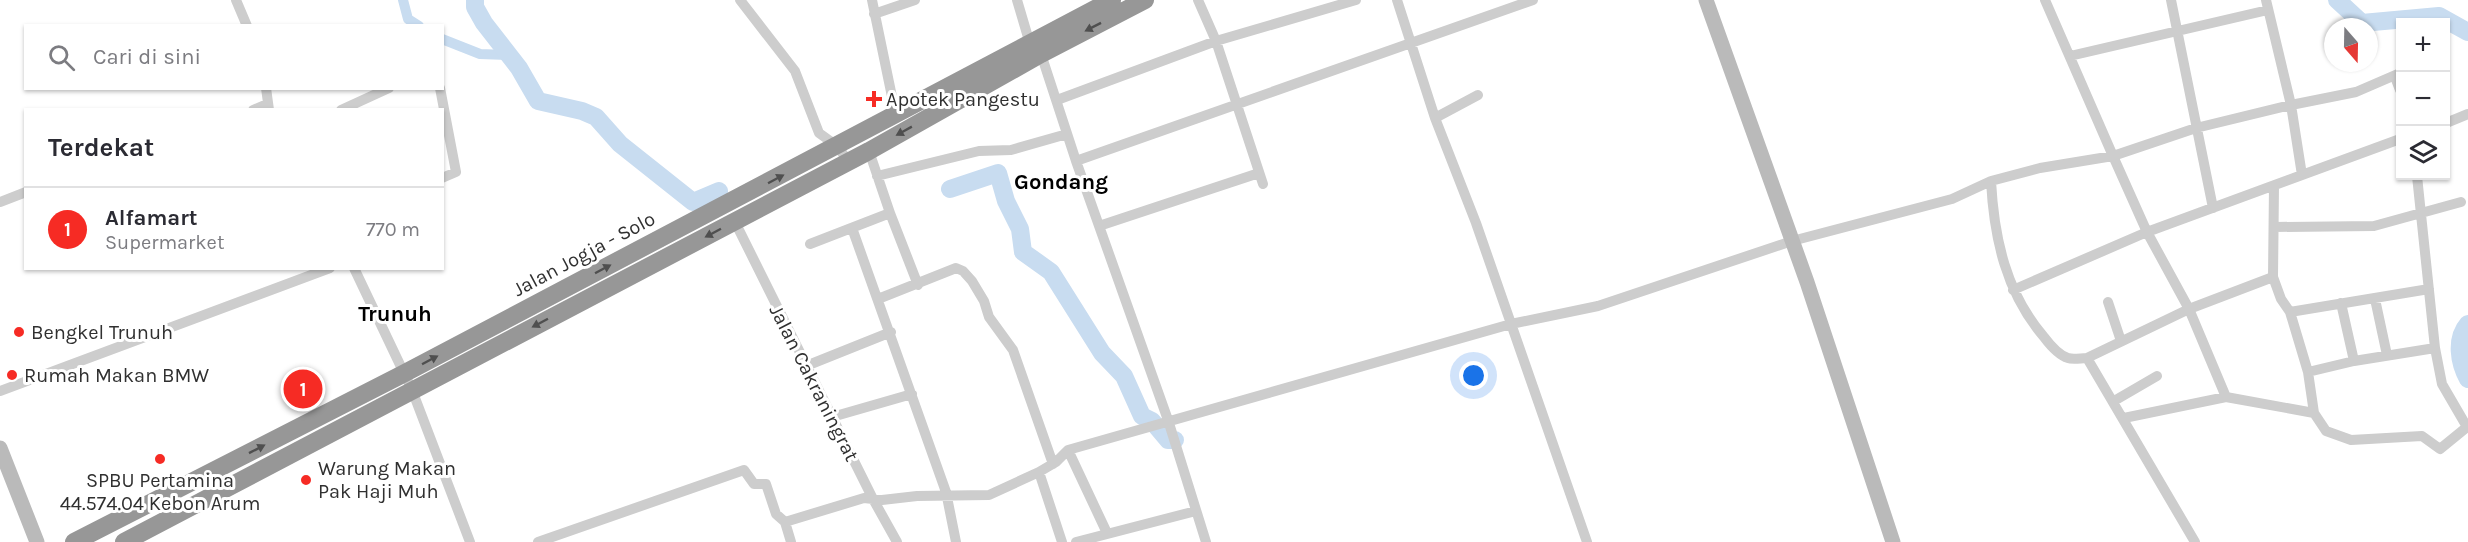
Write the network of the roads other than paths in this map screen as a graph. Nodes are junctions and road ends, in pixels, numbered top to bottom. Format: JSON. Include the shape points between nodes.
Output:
{"nodes":[{"id":1,"x":236,"y":0,"type":"edge"},
{"id":2,"x":740,"y":0,"type":"edge"},
{"id":3,"x":872,"y":0,"type":"edge"},
{"id":4,"x":915,"y":0,"type":"edge"},
{"id":5,"x":1017,"y":0,"type":"edge"},
{"id":6,"x":1112,"y":0,"type":"edge"},
{"id":7,"x":1145,"y":0,"type":"edge"},
{"id":8,"x":1198,"y":0,"type":"edge"},
{"id":9,"x":1356,"y":0,"type":"edge"},
{"id":10,"x":1397,"y":0,"type":"edge"},
{"id":11,"x":1533,"y":0,"type":"edge"},
{"id":12,"x":1706,"y":0,"type":"edge"},
{"id":13,"x":2045,"y":0,"type":"edge"},
{"id":14,"x":2171,"y":0,"type":"edge"},
{"id":15,"x":2267,"y":5,"type":"edge"},
{"id":16,"x":874,"y":14,"type":"junction"},
{"id":17,"x":246,"y":24,"type":"edge"},
{"id":18,"x":2178,"y":30,"type":"junction"},
{"id":19,"x":1216,"y":41,"type":"junction"},
{"id":20,"x":1410,"y":44,"type":"junction"},
{"id":21,"x":1035,"y":49,"type":"junction"},
{"id":22,"x":2070,"y":56,"type":"junction"},
{"id":23,"x":2396,"y":76,"type":"edge"},
{"id":24,"x":266,"y":90,"type":"edge"},
{"id":25,"x":385,"y":90,"type":"edge"},
{"id":26,"x":440,"y":90,"type":"edge"},
{"id":27,"x":1478,"y":95,"type":"dead end"},
{"id":28,"x":1057,"y":100,"type":"junction"},
{"id":29,"x":1235,"y":103,"type":"junction"},
{"id":30,"x":2291,"y":105,"type":"junction"},
{"id":31,"x":268,"y":107,"type":"edge"},
{"id":32,"x":345,"y":108,"type":"edge"},
{"id":33,"x":444,"y":108,"type":"edge"},
{"id":34,"x":444,"y":109,"type":"edge"},
{"id":35,"x":2468,"y":114,"type":"edge"},
{"id":36,"x":896,"y":116,"type":"junction"},
{"id":37,"x":1435,"y":118,"type":"junction"},
{"id":38,"x":2450,"y":121,"type":"edge"},
{"id":39,"x":2196,"y":128,"type":"junction"},
{"id":40,"x":1067,"y":134,"type":"junction"},
{"id":41,"x":2396,"y":141,"type":"edge"},
{"id":42,"x":837,"y":146,"type":"junction"},
{"id":43,"x":869,"y":151,"type":"junction"},
{"id":44,"x":2113,"y":156,"type":"junction"},
{"id":45,"x":1076,"y":161,"type":"junction"},
{"id":46,"x":849,"y":162,"type":"junction"},
{"id":47,"x":1259,"y":173,"type":"junction"},
{"id":48,"x":877,"y":176,"type":"junction"},
{"id":49,"x":2302,"y":176,"type":"junction"},
{"id":50,"x":444,"y":177,"type":"edge"},
{"id":51,"x":2417,"y":180,"type":"edge"},
{"id":52,"x":1990,"y":181,"type":"junction"},
{"id":53,"x":1263,"y":184,"type":"dead end"},
{"id":54,"x":2274,"y":186,"type":"junction"},
{"id":55,"x":24,"y":193,"type":"edge"},
{"id":56,"x":0,"y":202,"type":"edge"},
{"id":57,"x":2461,"y":202,"type":"dead end"},
{"id":58,"x":2213,"y":208,"type":"junction"},
{"id":59,"x":890,"y":213,"type":"junction"},
{"id":60,"x":2420,"y":213,"type":"junction"},
{"id":61,"x":735,"y":222,"type":"junction"},
{"id":62,"x":1100,"y":226,"type":"junction"},
{"id":63,"x":2275,"y":227,"type":"junction"},
{"id":64,"x":852,"y":228,"type":"junction"},
{"id":65,"x":2147,"y":232,"type":"junction"},
{"id":66,"x":1792,"y":241,"type":"junction"},
{"id":67,"x":810,"y":244,"type":"dead end"},
{"id":68,"x":325,"y":270,"type":"edge"},
{"id":69,"x":355,"y":270,"type":"edge"},
{"id":70,"x":2272,"y":277,"type":"junction"},
{"id":71,"x":918,"y":285,"type":"junction"},
{"id":72,"x":2429,"y":289,"type":"junction"},
{"id":73,"x":2013,"y":290,"type":"junction"},
{"id":74,"x":878,"y":299,"type":"junction"},
{"id":75,"x":2375,"y":299,"type":"junction"},
{"id":76,"x":2108,"y":302,"type":"dead end"},
{"id":77,"x":2341,"y":303,"type":"junction"},
{"id":78,"x":2189,"y":309,"type":"junction"},
{"id":79,"x":2290,"y":312,"type":"junction"},
{"id":80,"x":1511,"y":324,"type":"junction"},
{"id":81,"x":891,"y":333,"type":"junction"},
{"id":82,"x":2121,"y":341,"type":"junction"},
{"id":83,"x":2435,"y":348,"type":"junction"},
{"id":84,"x":2387,"y":355,"type":"junction"},
{"id":85,"x":2087,"y":358,"type":"junction"},
{"id":86,"x":2354,"y":361,"type":"junction"},
{"id":87,"x":806,"y":366,"type":"junction"},
{"id":88,"x":2308,"y":372,"type":"junction"},
{"id":89,"x":2157,"y":376,"type":"dead end"},
{"id":90,"x":408,"y":382,"type":"junction"},
{"id":91,"x":0,"y":391,"type":"edge"},
{"id":92,"x":912,"y":394,"type":"junction"},
{"id":93,"x":2226,"y":397,"type":"junction"},
{"id":94,"x":2114,"y":401,"type":"junction"},
{"id":95,"x":2314,"y":412,"type":"junction"},
{"id":96,"x":832,"y":417,"type":"junction"},
{"id":97,"x":2124,"y":418,"type":"junction"},
{"id":98,"x":1168,"y":420,"type":"junction"},
{"id":99,"x":0,"y":448,"type":"edge"},
{"id":100,"x":1068,"y":450,"type":"junction"},
{"id":101,"x":1053,"y":464,"type":"junction"},
{"id":102,"x":1039,"y":472,"type":"junction"},
{"id":103,"x":947,"y":497,"type":"junction"},
{"id":104,"x":873,"y":500,"type":"junction"},
{"id":105,"x":1196,"y":511,"type":"junction"},
{"id":106,"x":785,"y":522,"type":"junction"},
{"id":107,"x":1107,"y":533,"type":"junction"},
{"id":108,"x":37,"y":542,"type":"edge"},
{"id":109,"x":74,"y":542,"type":"edge"},
{"id":110,"x":124,"y":542,"type":"edge"},
{"id":111,"x":470,"y":542,"type":"edge"},
{"id":112,"x":538,"y":542,"type":"edge"},
{"id":113,"x":791,"y":542,"type":"edge"},
{"id":114,"x":897,"y":542,"type":"edge"},
{"id":115,"x":956,"y":542,"type":"edge"},
{"id":116,"x":1062,"y":542,"type":"edge"},
{"id":117,"x":1076,"y":542,"type":"edge"},
{"id":118,"x":1206,"y":542,"type":"edge"},
{"id":119,"x":1587,"y":542,"type":"edge"},
{"id":120,"x":1893,"y":542,"type":"edge"},
{"id":121,"x":2195,"y":542,"type":"edge"}],
"edges":[{"from":1,"to":17,"type":"street"},
{"from":2,"to":42,"type":"street","via":[[795,71],[819,133]]},
{"from":3,"to":16,"type":"street"},
{"from":4,"to":16,"type":"street"},
{"from":5,"to":21,"type":"street"},
{"from":6,"to":21,"type":"highway","name":"Jalan Jogja - Solo"},
{"from":7,"to":21,"type":"highway","name":"Jalan Jogja - Solo","one_way":true},
{"from":8,"to":19,"type":"street"},
{"from":9,"to":19,"type":"street"},
{"from":10,"to":20,"type":"street"},
{"from":11,"to":20,"type":"street"},
{"from":12,"to":66,"type":"street"},
{"from":13,"to":22,"type":"street"},
{"from":14,"to":18,"type":"street"},
{"from":15,"to":18,"type":"street"},
{"from":15,"to":30,"type":"street"},
{"from":16,"to":36,"type":"street"},
{"from":18,"to":22,"type":"street"},
{"from":18,"to":39,"type":"street"},
{"from":19,"to":28,"type":"street"},
{"from":19,"to":29,"type":"street"},
{"from":20,"to":29,"type":"street"},
{"from":20,"to":37,"type":"street"},
{"from":21,"to":28,"type":"street"},
{"from":21,"to":36,"type":"highway","name":"Jalan Jogja - Solo"},
{"from":21,"to":43,"type":"highway","name":"Jalan Jogja - Solo","one_way":true},
{"from":22,"to":44,"type":"street"},
{"from":23,"to":30,"type":"street","via":[[2355,92]]},
{"from":24,"to":31,"type":"street"},
{"from":25,"to":32,"type":"street"},
{"from":26,"to":33,"type":"street"},
{"from":27,"to":37,"type":"street"},
{"from":28,"to":40,"type":"street"},
{"from":29,"to":45,"type":"street"},
{"from":29,"to":47,"type":"street"},
{"from":30,"to":39,"type":"street"},
{"from":30,"to":49,"type":"street"},
{"from":34,"to":50,"type":"street","via":[[456,172]]},
{"from":35,"to":38,"type":"street"},
{"from":36,"to":42,"type":"highway","name":"Jalan Jogja - Solo"},
{"from":37,"to":80,"type":"street"},
{"from":39,"to":44,"type":"street"},
{"from":39,"to":58,"type":"street"},
{"from":40,"to":45,"type":"street"},
{"from":40,"to":48,"type":"street","via":[[1011,150],[979,151]]},
{"from":41,"to":49,"type":"street"},
{"from":42,"to":46,"type":"street"},
{"from":90,"to":42,"type":"highway","name":"Jalan Jogja - Solo","one_way":true},
{"from":43,"to":46,"type":"highway","name":"Jalan Jogja - Solo"},
{"from":43,"to":48,"type":"street"},
{"from":44,"to":52,"type":"street"},
{"from":44,"to":65,"type":"street"},
{"from":45,"to":62,"type":"street"},
{"from":46,"to":61,"type":"highway","name":"Jalan Jogja - Solo"},
{"from":47,"to":53,"type":"street"},
{"from":47,"to":62,"type":"street"},
{"from":48,"to":59,"type":"street"},
{"from":49,"to":54,"type":"street"},
{"from":51,"to":60,"type":"street"},
{"from":52,"to":66,"type":"street","via":[[1952,199]]},
{"from":52,"to":73,"type":"street","via":[[1997,242]]},
{"from":54,"to":58,"type":"street"},
{"from":54,"to":63,"type":"street"},
{"from":55,"to":56,"type":"street"},
{"from":57,"to":60,"type":"street"},
{"from":58,"to":65,"type":"street"},
{"from":59,"to":64,"type":"street"},
{"from":59,"to":71,"type":"street"},
{"from":60,"to":63,"type":"street","via":[[2374,225]]},
{"from":60,"to":72,"type":"street"},
{"from":61,"to":87,"type":"street","name":"Jalan Cakraningrat"},
{"from":61,"to":90,"type":"highway","name":"Jalan Jogja - Solo","one_way":true},
{"from":62,"to":98,"type":"street"},
{"from":63,"to":70,"type":"street"},
{"from":64,"to":67,"type":"street"},
{"from":64,"to":74,"type":"street"},
{"from":65,"to":73,"type":"street"},
{"from":65,"to":78,"type":"street"},
{"from":66,"to":80,"type":"street","via":[[1598,306]]},
{"from":66,"to":120,"type":"street"},
{"from":68,"to":91,"type":"street"},
{"from":69,"to":90,"type":"street"},
{"from":70,"to":78,"type":"street"},
{"from":70,"to":79,"type":"street"},
{"from":71,"to":74,"type":"street"},
{"from":71,"to":101,"type":"street","via":[[956,268],[972,281],[989,317],[1016,356]]},
{"from":72,"to":75,"type":"street"},
{"from":72,"to":83,"type":"street"},
{"from":73,"to":85,"type":"street","via":[[2032,324],[2052,348],[2069,359]]},
{"from":74,"to":81,"type":"street"},
{"from":75,"to":77,"type":"street"},
{"from":75,"to":84,"type":"street"},
{"from":76,"to":82,"type":"street"},
{"from":77,"to":79,"type":"street"},
{"from":77,"to":86,"type":"street"},
{"from":78,"to":82,"type":"street"},
{"from":78,"to":93,"type":"street"},
{"from":79,"to":88,"type":"street"},
{"from":80,"to":98,"type":"street"},
{"from":80,"to":119,"type":"street"},
{"from":81,"to":87,"type":"street"},
{"from":81,"to":92,"type":"street"},
{"from":82,"to":85,"type":"street"},
{"from":83,"to":84,"type":"street"},
{"from":83,"to":95,"type":"street","via":[[2442,384],[2467,427],[2440,449],[2422,436],[2351,440],[2326,431]]},
{"from":84,"to":86,"type":"street"},
{"from":85,"to":94,"type":"street"},
{"from":86,"to":88,"type":"street"},
{"from":87,"to":96,"type":"street","name":"Jalan Cakraningrat"},
{"from":88,"to":95,"type":"street"},
{"from":89,"to":94,"type":"street"},
{"from":109,"to":90,"type":"highway","name":"Jalan Jogja - Solo","one_way":true},
{"from":90,"to":110,"type":"highway","name":"Jalan Jogja - Solo"},
{"from":90,"to":111,"type":"street"},
{"from":92,"to":96,"type":"street"},
{"from":92,"to":103,"type":"street"},
{"from":93,"to":95,"type":"street"},
{"from":93,"to":97,"type":"street"},
{"from":94,"to":97,"type":"street"},
{"from":96,"to":104,"type":"street","name":"Jalan Cakraningrat"},
{"from":97,"to":121,"type":"street"},
{"from":98,"to":100,"type":"street"},
{"from":98,"to":105,"type":"street"},
{"from":99,"to":108,"type":"street"},
{"from":100,"to":101,"type":"street"},
{"from":100,"to":107,"type":"street"},
{"from":101,"to":102,"type":"street"},
{"from":102,"to":103,"type":"street","via":[[989,495]]},
{"from":102,"to":116,"type":"street"},
{"from":103,"to":104,"type":"street"},
{"from":103,"to":115,"type":"street"},
{"from":104,"to":106,"type":"street","via":[[864,498]]},
{"from":104,"to":114,"type":"street","name":"Jalan Cakraningrat"},
{"from":105,"to":107,"type":"street"},
{"from":105,"to":118,"type":"street"},
{"from":106,"to":112,"type":"street","via":[[776,514],[766,484],[754,484],[744,470]]},
{"from":106,"to":113,"type":"street"},
{"from":107,"to":117,"type":"street"}]}
